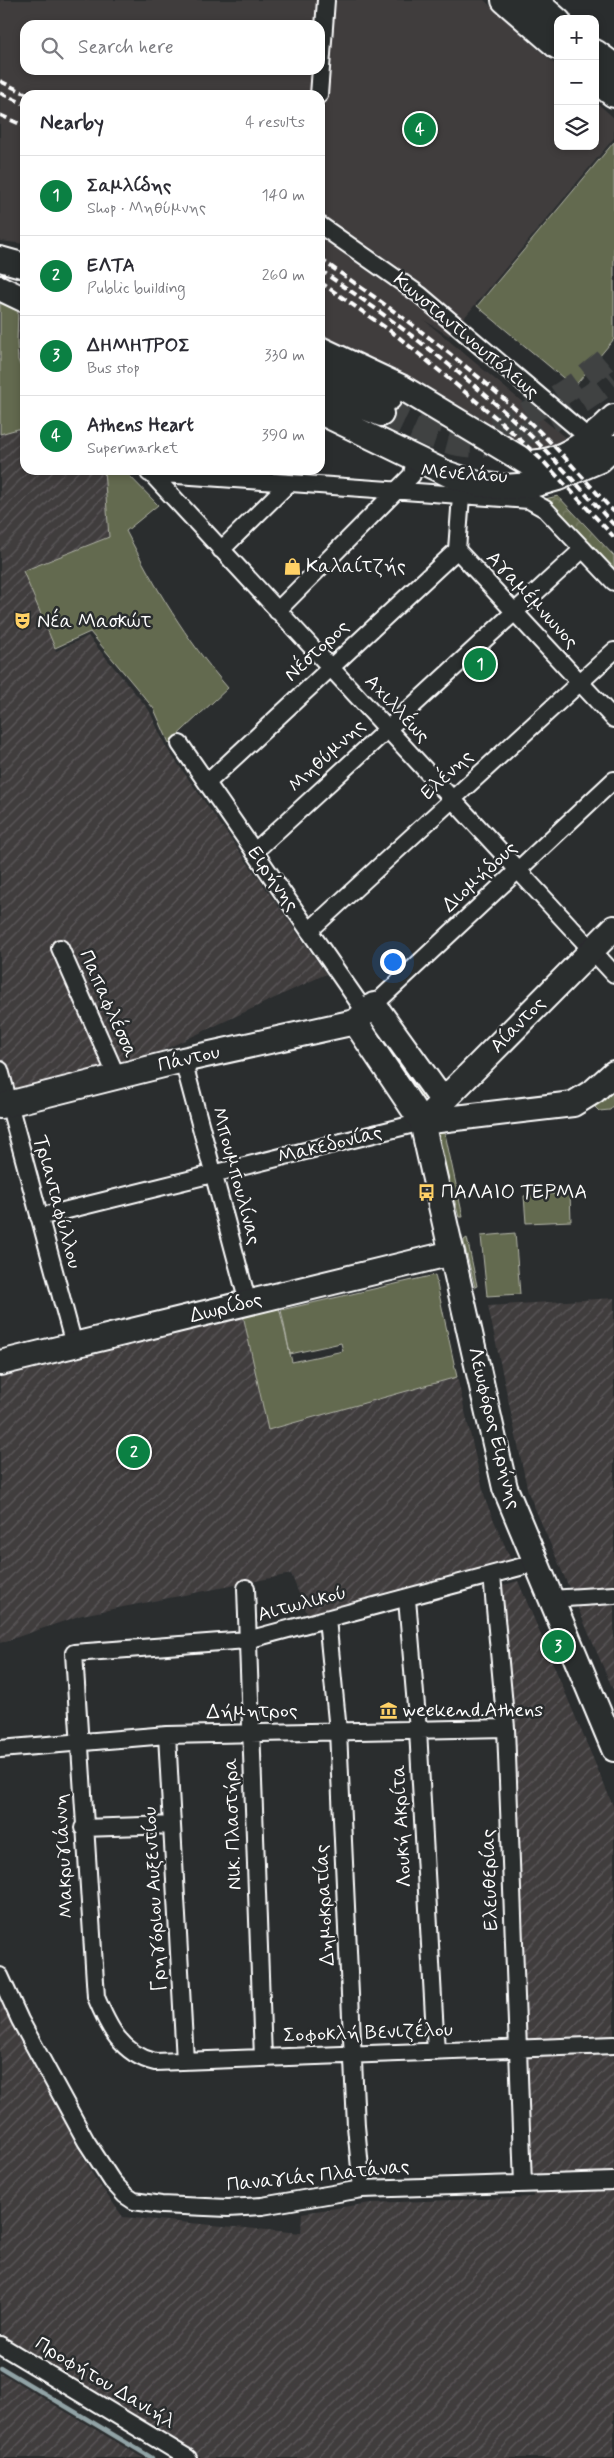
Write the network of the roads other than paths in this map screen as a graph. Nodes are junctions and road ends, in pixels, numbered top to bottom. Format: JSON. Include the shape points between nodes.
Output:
{"nodes":[{"id":1,"x":326,"y":0,"type":"edge"},
{"id":2,"x":505,"y":0,"type":"edge"},
{"id":3,"x":533,"y":0,"type":"edge"},
{"id":4,"x":554,"y":18,"type":"edge"},
{"id":5,"x":325,"y":20,"type":"edge"},
{"id":6,"x":554,"y":43,"type":"edge"},
{"id":7,"x":599,"y":56,"type":"edge"},
{"id":8,"x":614,"y":67,"type":"edge"},
{"id":9,"x":320,"y":75,"type":"edge"},
{"id":10,"x":599,"y":82,"type":"edge"},
{"id":11,"x":319,"y":90,"type":"edge"},
{"id":12,"x":614,"y":94,"type":"edge"},
{"id":13,"x":325,"y":228,"type":"edge"},
{"id":14,"x":0,"y":257,"type":"edge"},
{"id":15,"x":20,"y":258,"type":"edge"},
{"id":16,"x":20,"y":264,"type":"edge"},
{"id":17,"x":0,"y":279,"type":"edge"},
{"id":18,"x":20,"y":284,"type":"edge"},
{"id":19,"x":0,"y":288,"type":"edge"},
{"id":20,"x":20,"y":298,"type":"edge"},
{"id":21,"x":325,"y":351,"type":"edge"},
{"id":22,"x":325,"y":372,"type":"edge"},
{"id":23,"x":325,"y":390,"type":"edge"},
{"id":24,"x":325,"y":414,"type":"edge"},
{"id":25,"x":614,"y":417,"type":"edge"},
{"id":26,"x":606,"y":451,"type":"edge"},
{"id":27,"x":412,"y":457,"type":"junction"},
{"id":28,"x":152,"y":475,"type":"edge"},
{"id":29,"x":251,"y":475,"type":"edge"},
{"id":30,"x":289,"y":483,"type":"junction"},
{"id":31,"x":396,"y":491,"type":"junction"},
{"id":32,"x":461,"y":496,"type":"junction"},
{"id":33,"x":583,"y":548,"type":"junction"},
{"id":34,"x":220,"y":550,"type":"junction"},
{"id":35,"x":457,"y":550,"type":"junction"},
{"id":36,"x":614,"y":582,"type":"edge"},
{"id":37,"x":277,"y":611,"type":"junction"},
{"id":38,"x":514,"y":612,"type":"junction"},
{"id":39,"x":614,"y":651,"type":"edge"},
{"id":40,"x":330,"y":668,"type":"junction"},
{"id":41,"x":580,"y":682,"type":"junction"},
{"id":42,"x":614,"y":719,"type":"edge"},
{"id":43,"x":387,"y":729,"type":"junction"},
{"id":44,"x":180,"y":744,"type":"dead end"},
{"id":45,"x":614,"y":780,"type":"edge"},
{"id":46,"x":207,"y":783,"type":"junction"},
{"id":47,"x":452,"y":800,"type":"junction"},
{"id":48,"x":254,"y":852,"type":"junction"},
{"id":49,"x":518,"y":870,"type":"junction"},
{"id":50,"x":614,"y":928,"type":"edge"},
{"id":51,"x":309,"y":931,"type":"junction"},
{"id":52,"x":60,"y":948,"type":"dead end"},
{"id":53,"x":591,"y":950,"type":"junction"},
{"id":54,"x":614,"y":974,"type":"edge"},
{"id":55,"x":365,"y":1014,"type":"junction"},
{"id":56,"x":183,"y":1060,"type":"junction"},
{"id":57,"x":0,"y":1070,"type":"edge"},
{"id":58,"x":614,"y":1073,"type":"edge"},
{"id":59,"x":117,"y":1077,"type":"junction"},
{"id":60,"x":443,"y":1101,"type":"junction"},
{"id":61,"x":4,"y":1105,"type":"edge"},
{"id":62,"x":422,"y":1122,"type":"junction"},
{"id":63,"x":213,"y":1173,"type":"junction"},
{"id":64,"x":40,"y":1217,"type":"junction"},
{"id":65,"x":452,"y":1253,"type":"junction"},
{"id":66,"x":248,"y":1303,"type":"junction"},
{"id":67,"x":74,"y":1345,"type":"junction"},
{"id":68,"x":0,"y":1363,"type":"edge"},
{"id":69,"x":535,"y":1563,"type":"junction"},
{"id":70,"x":492,"y":1575,"type":"junction"},
{"id":71,"x":246,"y":1588,"type":"dead end"},
{"id":72,"x":614,"y":1594,"type":"edge"},
{"id":73,"x":407,"y":1599,"type":"junction"},
{"id":74,"x":550,"y":1599,"type":"junction"},
{"id":75,"x":327,"y":1619,"type":"junction"},
{"id":76,"x":247,"y":1640,"type":"junction"},
{"id":77,"x":74,"y":1653,"type":"joint"},
{"id":78,"x":607,"y":1717,"type":"edge"},
{"id":79,"x":506,"y":1728,"type":"junction"},
{"id":80,"x":418,"y":1730,"type":"junction"},
{"id":81,"x":338,"y":1731,"type":"junction"},
{"id":82,"x":251,"y":1733,"type":"junction"},
{"id":83,"x":167,"y":1735,"type":"junction"},
{"id":84,"x":79,"y":1742,"type":"junction"},
{"id":85,"x":0,"y":1749,"type":"edge"},
{"id":86,"x":614,"y":1749,"type":"edge"},
{"id":87,"x":172,"y":1825,"type":"junction"},
{"id":88,"x":83,"y":1828,"type":"junction"},
{"id":89,"x":1,"y":1980,"type":"edge"},
{"id":90,"x":614,"y":2045,"type":"edge"},
{"id":91,"x":126,"y":2048,"type":"joint"},
{"id":92,"x":517,"y":2049,"type":"junction"},
{"id":93,"x":436,"y":2052,"type":"junction"},
{"id":94,"x":353,"y":2055,"type":"junction"},
{"id":95,"x":263,"y":2058,"type":"junction"},
{"id":96,"x":185,"y":2061,"type":"junction"},
{"id":97,"x":614,"y":2180,"type":"edge"},
{"id":98,"x":523,"y":2184,"type":"junction"},
{"id":99,"x":362,"y":2189,"type":"junction"},
{"id":100,"x":0,"y":2345,"type":"edge"},
{"id":101,"x":188,"y":2458,"type":"edge"}],
"edges":[{"from":1,"to":5,"type":"street"},
{"from":2,"to":6,"type":"main road"},
{"from":3,"to":4,"type":"main road"},
{"from":7,"to":8,"type":"main road"},
{"from":9,"to":11,"type":"street"},
{"from":10,"to":12,"type":"main road"},
{"from":13,"to":26,"type":"street","name":"Κωνσταντινουπόλεως","via":[[420,295]]},
{"from":14,"to":15,"type":"street"},
{"from":14,"to":16,"type":"street"},
{"from":17,"to":18,"type":"street"},
{"from":19,"to":20,"type":"street"},
{"from":21,"to":26,"type":"street","via":[[401,387],[526,462]]},
{"from":22,"to":23,"type":"street","via":[[385,406]]},
{"from":24,"to":27,"type":"street"},
{"from":25,"to":26,"type":"street"},
{"from":26,"to":27,"type":"street","via":[[587,467],[558,478],[533,485],[502,487],[478,484]]},
{"from":27,"to":31,"type":"street","name":"Μενελάου","via":[[412,475]]},
{"from":28,"to":34,"type":"street","name":"Αχιλλέως"},
{"from":29,"to":30,"type":"street","name":"Μενελάου"},
{"from":30,"to":31,"type":"street","name":"Μενελάου"},
{"from":30,"to":34,"type":"street"},
{"from":31,"to":32,"type":"street","name":"Μενελάου"},
{"from":31,"to":37,"type":"street"},
{"from":32,"to":33,"type":"street","name":"Μενελάου","via":[[529,500],[540,504]]},
{"from":32,"to":35,"type":"street","name":"Αγαμέμνωνος"},
{"from":33,"to":36,"type":"street"},
{"from":33,"to":38,"type":"street","name":"Μηθύμνης"},
{"from":34,"to":37,"type":"street","name":"Αχιλλέως"},
{"from":35,"to":38,"type":"street","name":"Αγαμέμνωνος"},
{"from":35,"to":40,"type":"street","name":"Νέστορος"},
{"from":37,"to":40,"type":"street","name":"Αχιλλέως"},
{"from":38,"to":41,"type":"street","name":"Αγαμέμνωνος"},
{"from":38,"to":43,"type":"street","name":"Μηθύμνης"},
{"from":39,"to":41,"type":"street","name":"Ελένης"},
{"from":40,"to":43,"type":"street","name":"Αχιλλέως"},
{"from":40,"to":46,"type":"street","name":"Νέστορος"},
{"from":41,"to":42,"type":"street","name":"Αγαμέμνωνος"},
{"from":41,"to":47,"type":"street","name":"Ελένης"},
{"from":43,"to":47,"type":"street","name":"Αχιλλέως"},
{"from":43,"to":48,"type":"street","name":"Μηθύμνης"},
{"from":44,"to":46,"type":"street","name":"Ειρήνης"},
{"from":45,"to":49,"type":"street","name":"Διομήδους"},
{"from":46,"to":48,"type":"street","name":"Ειρήνης"},
{"from":47,"to":49,"type":"street","name":"Αχιλλέως"},
{"from":47,"to":51,"type":"street","name":"Ελένης"},
{"from":48,"to":51,"type":"street","name":"Ειρήνης"},
{"from":49,"to":53,"type":"street","name":"Αχιλλέως"},
{"from":49,"to":55,"type":"street","name":"Διομήδους"},
{"from":50,"to":53,"type":"street","name":"Αίαντος"},
{"from":51,"to":55,"type":"street","name":"Ειρήνης"},
{"from":52,"to":59,"type":"street","name":"Παπαφλέσσα"},
{"from":53,"to":54,"type":"street","name":"Αχιλλέως"},
{"from":53,"to":60,"type":"street","name":"Αίαντος"},
{"from":55,"to":56,"type":"street","name":"Πάντου"},
{"from":55,"to":60,"type":"street","name":"Ειρήνης"},
{"from":55,"to":62,"type":"street","name":"Ειρήνης"},
{"from":56,"to":59,"type":"street","name":"Πάντου"},
{"from":56,"to":63,"type":"street","name":"Μπουμπουλίνας"},
{"from":57,"to":61,"type":"street","name":"Τριανταφύλλου"},
{"from":58,"to":62,"type":"street","name":"Μακεδονίας","via":[[573,1104]]},
{"from":59,"to":61,"type":"street","name":"Πάντου"},
{"from":60,"to":62,"type":"street","name":"Αίαντος"},
{"from":61,"to":64,"type":"street","name":"Τριανταφύλλου"},
{"from":62,"to":63,"type":"street","name":"Μακεδονίας"},
{"from":62,"to":65,"type":"street","name":"Λεωφόρος Ειρήνης"},
{"from":63,"to":64,"type":"street","name":"Μακεδονίας"},
{"from":63,"to":66,"type":"street","name":"Μπουμπουλίνας"},
{"from":64,"to":67,"type":"street","name":"Τριανταφύλλου"},
{"from":65,"to":66,"type":"street","name":"Δωρίδος"},
{"from":65,"to":69,"type":"street","name":"Λεωφόρος Ειρήνης","via":[[502,1477]]},
{"from":66,"to":67,"type":"street","name":"Δωρίδος"},
{"from":67,"to":68,"type":"street","name":"Δωρίδος"},
{"from":69,"to":70,"type":"street","name":"Αιτωλικού"},
{"from":69,"to":74,"type":"street","name":"Λεωφόρος Ειρήνης"},
{"from":70,"to":73,"type":"street","name":"Αιτωλικού"},
{"from":70,"to":79,"type":"street","name":"Ελευθερίας"},
{"from":71,"to":76,"type":"street","name":"Νικ. Πλαστήρα"},
{"from":72,"to":74,"type":"street"},
{"from":73,"to":75,"type":"street","name":"Αιτωλικού"},
{"from":73,"to":80,"type":"street","name":"Λουκή Ακρίτα"},
{"from":74,"to":78,"type":"street","name":"Λεωφόρος Ειρήνης"},
{"from":75,"to":76,"type":"street","name":"Αιτωλικού"},
{"from":75,"to":81,"type":"street","name":"Δημοκρατίας"},
{"from":76,"to":77,"type":"street","name":"Αιτωλικού"},
{"from":76,"to":82,"type":"street","name":"Νικ. Πλαστήρα"},
{"from":77,"to":84,"type":"street","name":"Μακρυγιάννη"},
{"from":78,"to":86,"type":"street","name":"Λεωφόρος Ειρήνης"},
{"from":79,"to":80,"type":"street","name":"Δήμητρος"},
{"from":79,"to":92,"type":"street","name":"Ελευθερίας"},
{"from":80,"to":81,"type":"street","name":"Δήμητρος"},
{"from":80,"to":93,"type":"street","name":"Λουκή Ακρίτα"},
{"from":81,"to":82,"type":"street","name":"Δήμητρος"},
{"from":81,"to":94,"type":"street","name":"Δημοκρατίας"},
{"from":82,"to":83,"type":"street","name":"Δήμητρος"},
{"from":82,"to":95,"type":"street","name":"Νικ. Πλαστήρα"},
{"from":83,"to":84,"type":"street","name":"Δήμητρος"},
{"from":83,"to":87,"type":"street","name":"Γρηγόριου Αυξεντίου"},
{"from":84,"to":85,"type":"street","name":"Δήμητρος"},
{"from":84,"to":88,"type":"street","name":"Μακρυγιάννη"},
{"from":87,"to":88,"type":"street"},
{"from":87,"to":96,"type":"street","name":"Γρηγόριου Αυξεντίου"},
{"from":88,"to":91,"type":"street","name":"Μακρυγιάννη","via":[[96,1997],[106,2021]]},
{"from":89,"to":99,"type":"street","name":"Παναγιάς Πλατάνας","via":[[86,2141],[112,2181],[130,2198],[161,2205],[228,2208],[262,2206]]},
{"from":90,"to":92,"type":"street","name":"Σοφοκλή Βενιζέλου"},
{"from":91,"to":96,"type":"street","name":"Σοφοκλή Βενιζέλου","via":[[144,2060]]},
{"from":92,"to":93,"type":"street","name":"Σοφοκλή Βενιζέλου"},
{"from":92,"to":98,"type":"street","name":"Ελευθερίας"},
{"from":93,"to":94,"type":"street","name":"Σοφοκλή Βενιζέλου"},
{"from":94,"to":95,"type":"street","name":"Σοφοκλή Βενιζέλου"},
{"from":94,"to":99,"type":"street","name":"Δημοκρατίας"},
{"from":95,"to":96,"type":"street","name":"Σοφοκλή Βενιζέλου"},
{"from":97,"to":98,"type":"street","name":"Παναγιάς Πλατάνας"},
{"from":98,"to":99,"type":"street","name":"Παναγιάς Πλατάνας"},
{"from":100,"to":101,"type":"street","name":"Προφήτου Δανιήλ"}]}
